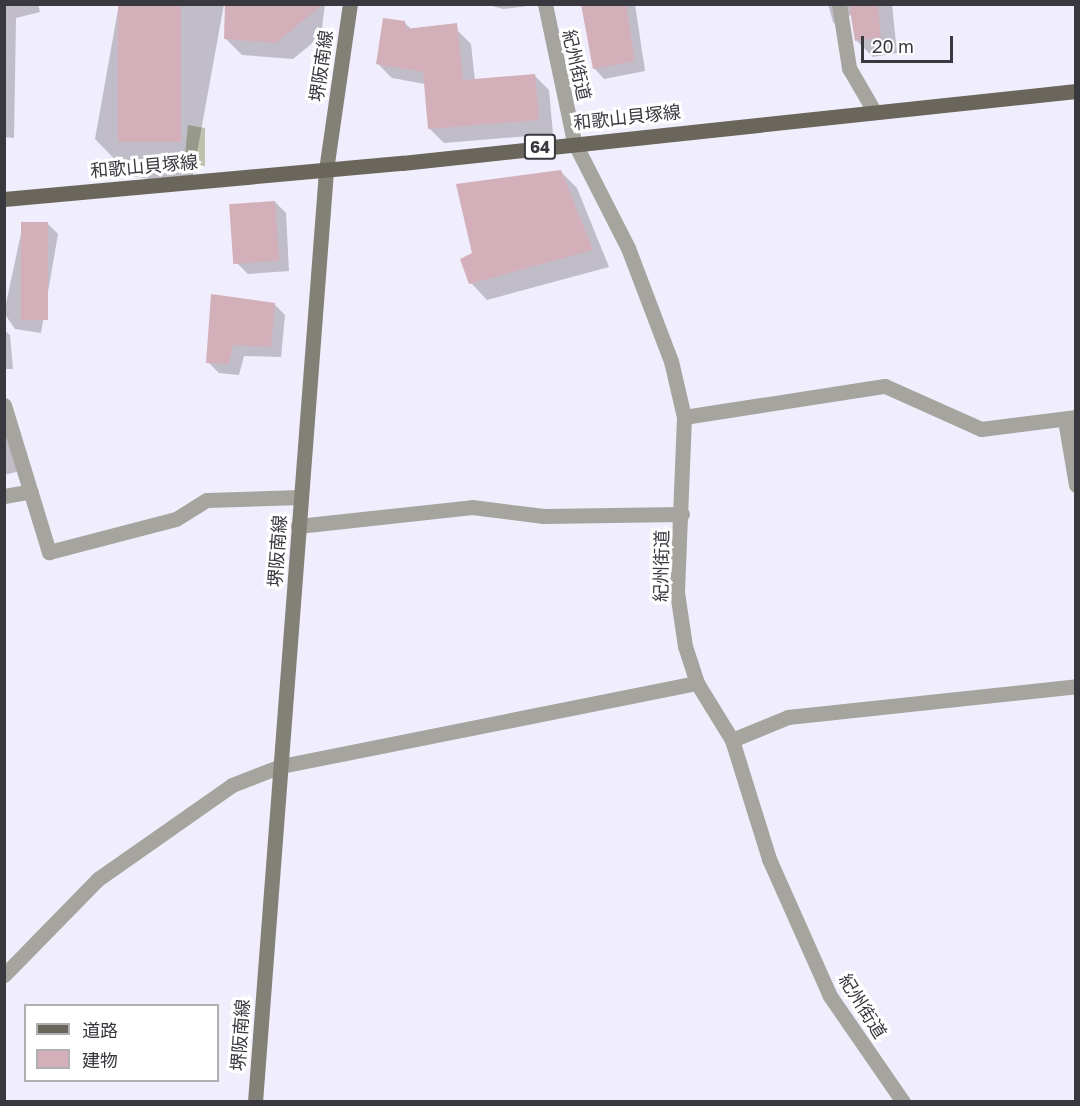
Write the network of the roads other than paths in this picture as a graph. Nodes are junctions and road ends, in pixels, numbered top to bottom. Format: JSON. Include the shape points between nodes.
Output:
{"nodes":[{"id":1,"x":350,"y":4,"type":"edge"},
{"id":2,"x":545,"y":4,"type":"edge"},
{"id":3,"x":839,"y":4,"type":"edge"},
{"id":4,"x":1076,"y":91,"type":"edge"},
{"id":5,"x":874,"y":111,"type":"junction"},
{"id":6,"x":574,"y":142,"type":"junction"},
{"id":7,"x":326,"y":170,"type":"junction"},
{"id":8,"x":4,"y":199,"type":"edge"},
{"id":9,"x":4,"y":405,"type":"edge"},
{"id":10,"x":684,"y":417,"type":"junction"},
{"id":11,"x":1070,"y":419,"type":"edge"},
{"id":12,"x":1076,"y":485,"type":"edge"},
{"id":13,"x":32,"y":491,"type":"junction"},
{"id":14,"x":4,"y":496,"type":"edge"},
{"id":15,"x":300,"y":496,"type":"junction"},
{"id":16,"x":682,"y":514,"type":"junction"},
{"id":17,"x":298,"y":526,"type":"junction"},
{"id":18,"x":698,"y":683,"type":"junction"},
{"id":19,"x":1076,"y":686,"type":"edge"},
{"id":20,"x":732,"y":740,"type":"junction"},
{"id":21,"x":281,"y":766,"type":"junction"},
{"id":22,"x":4,"y":975,"type":"edge"},
{"id":23,"x":255,"y":1101,"type":"edge"},
{"id":24,"x":903,"y":1101,"type":"edge"}],
"edges":[{"from":1,"to":7,"type":"main road","name":"堺阪南線"},
{"from":2,"to":6,"type":"street","name":"紀州街道"},
{"from":3,"to":5,"type":"street","via":[[849,68]]},
{"from":4,"to":5,"type":"main road","name":"和歌山貝塚線","number":"64"},
{"from":5,"to":6,"type":"main road","name":"和歌山貝塚線","number":"64"},
{"from":6,"to":7,"type":"main road","name":"和歌山貝塚線","number":"64"},
{"from":6,"to":10,"type":"street","name":"紀州街道","via":[[628,248],[671,361]]},
{"from":7,"to":8,"type":"main road","name":"和歌山貝塚線","number":"64"},
{"from":7,"to":15,"type":"main road","name":"堺阪南線"},
{"from":9,"to":13,"type":"street"},
{"from":10,"to":11,"type":"street","via":[[885,386],[981,429]]},
{"from":10,"to":16,"type":"street","name":"紀州街道"},
{"from":11,"to":12,"type":"street"},
{"from":13,"to":14,"type":"street"},
{"from":13,"to":15,"type":"street","via":[[49,552],[176,519],[207,501]]},
{"from":15,"to":17,"type":"main road","name":"堺阪南線"},
{"from":16,"to":17,"type":"street","via":[[543,516],[472,507]]},
{"from":16,"to":18,"type":"street","name":"紀州街道","via":[[677,592]]},
{"from":17,"to":21,"type":"main road","name":"堺阪南線"},
{"from":18,"to":20,"type":"street","name":"紀州街道"},
{"from":18,"to":21,"type":"street"},
{"from":19,"to":20,"type":"street","via":[[788,717]]},
{"from":20,"to":24,"type":"street","name":"紀州街道","via":[[769,859],[830,996]]},
{"from":21,"to":22,"type":"street","via":[[231,785],[159,832],[98,879]]},
{"from":21,"to":23,"type":"main road","name":"堺阪南線"}]}
